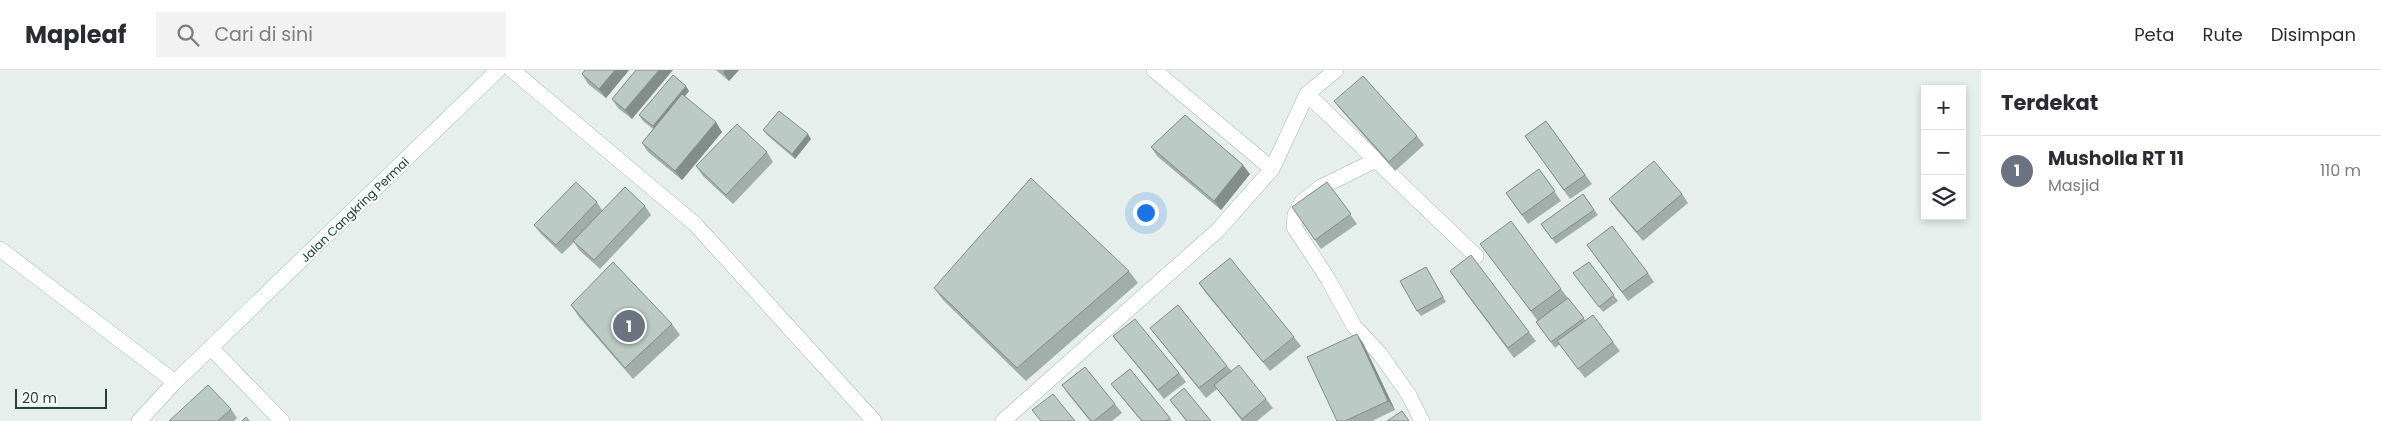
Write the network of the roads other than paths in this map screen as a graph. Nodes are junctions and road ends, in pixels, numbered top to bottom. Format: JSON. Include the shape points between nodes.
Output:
{"nodes":[{"id":1,"x":498,"y":70,"type":"edge"},
{"id":2,"x":512,"y":70,"type":"edge"},
{"id":3,"x":1154,"y":70,"type":"edge"},
{"id":4,"x":1336,"y":70,"type":"edge"},
{"id":5,"x":1307,"y":94,"type":"junction"},
{"id":6,"x":1376,"y":160,"type":"junction"},
{"id":7,"x":1272,"y":169,"type":"junction"},
{"id":8,"x":0,"y":249,"type":"edge"},
{"id":9,"x":1476,"y":256,"type":"dead end"},
{"id":10,"x":212,"y":348,"type":"junction"},
{"id":11,"x":176,"y":382,"type":"junction"},
{"id":12,"x":139,"y":421,"type":"edge"},
{"id":13,"x":282,"y":421,"type":"edge"},
{"id":14,"x":874,"y":421,"type":"edge"},
{"id":15,"x":1003,"y":421,"type":"edge"},
{"id":16,"x":1422,"y":421,"type":"edge"}],
"edges":[{"from":1,"to":10,"type":"street","name":"Jalan Cangkring Permai"},
{"from":2,"to":14,"type":"street","via":[[694,224]]},
{"from":3,"to":7,"type":"street"},
{"from":4,"to":5,"type":"street"},
{"from":5,"to":6,"type":"street"},
{"from":5,"to":7,"type":"street"},
{"from":6,"to":9,"type":"street"},
{"from":6,"to":16,"type":"street","via":[[1321,186],[1302,202],[1295,215],[1294,227],[1354,326],[1380,354],[1409,395]]},
{"from":7,"to":15,"type":"street","via":[[1218,230]]},
{"from":8,"to":11,"type":"street"},
{"from":10,"to":11,"type":"street","name":"Jalan Cangkring Permai"},
{"from":10,"to":13,"type":"street"},
{"from":11,"to":12,"type":"street","name":"Jalan Cangkring Permai"}]}
